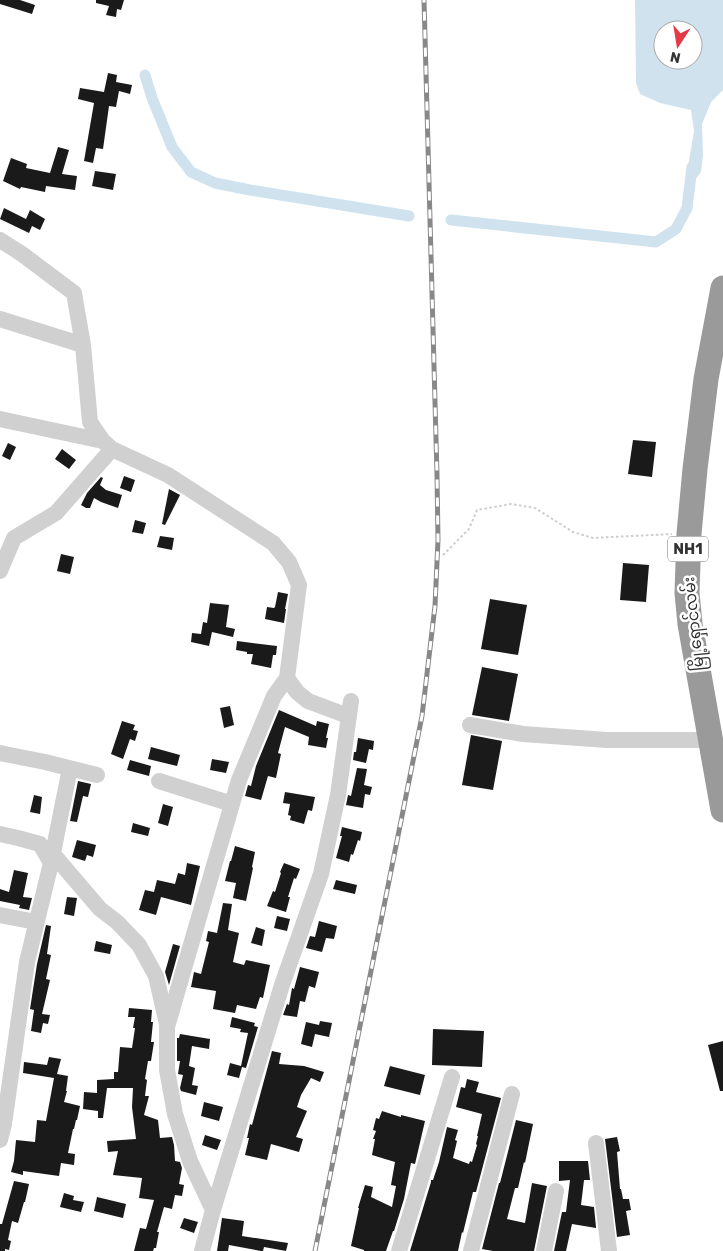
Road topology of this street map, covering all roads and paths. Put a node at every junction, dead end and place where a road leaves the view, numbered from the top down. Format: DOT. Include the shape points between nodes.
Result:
graph roads {
  1 [pos="0,240"];
  2 [pos="723,288"];
  3 [pos="0,320"];
  4 [pos="83,345"];
  5 [pos="0,419"];
  6 [pos="107,445"];
  7 [pos="689,534"];
  8 [pos="5,546"];
  9 [pos="443,555"];
  10 [pos="0,571"];
  11 [pos="287,678"];
  12 [pos="470,725"];
  13 [pos="710,740"];
  14 [pos="0,753"];
  15 [pos="70,768"];
  16 [pos="96,775"];
  17 [pos="159,781"];
  18 [pos="232,804"];
  19 [pos="723,810"];
  20 [pos="0,834"];
  21 [pos="52,858"];
  22 [pos="0,915"];
  23 [pos="36,922"];
  24 [pos="167,1026"];
  25 [pos="452,1077"];
  26 [pos="512,1094"];
  27 [pos="0,1140"];
  28 [pos="596,1143"];
  29 [pos="556,1191"];
  30 [pos="213,1210"];
  31 [pos="202,1251"];
  32 [pos="399,1251"];
  33 [pos="471,1251"];
  34 [pos="544,1251"];
  35 [pos="609,1251"];
  1 -- 4 [label="street" via="74,293"];
  2 -- 7 [label="highway, မြို့ရှောင်လမ်း / NH1" via="706,379"];
  3 -- 4 [label="street"];
  4 -- 6 [label="street" via="90,422"];
  5 -- 6 [label="street"];
  6 -- 8 [label="street" via="56,513"];
  6 -- 11 [label="street" via="176,480 273,543 289,562 299,585"];
  7 -- 9 [label="path" via="593,538 573,532 535,508 511,504 477,510 469,529"];
  7 -- 13 [label="highway, မြို့ရှောင်လမ်း / NH1" via="687,593 690,624"];
  8 -- 10 [label="street"];
  11 -- 18 [label="street" via="274,696"];
  11 -- 30 [label="street" via="308,701 349,708 338,795 321,874 282,985"];
  12 -- 13 [label="street" via="523,734 607,740"];
  13 -- 19 [label="highway, မြို့ရှောင်လမ်း / NH1"];
  14 -- 15 [label="street"];
  15 -- 16 [label="street"];
  15 -- 21 [label="street"];
  17 -- 18 [label="street"];
  18 -- 24 [label="street"];
  20 -- 21 [label="street" via="40,844"];
  21 -- 23 [label="street"];
  21 -- 24 [label="street" via="139,945 156,976"];
  22 -- 23 [label="street"];
  23 -- 27 [label="street"];
  24 -- 30 [label="street" via="166,1070 176,1114 190,1161"];
  25 -- 32 [label="street"];
  26 -- 33 [label="street"];
  28 -- 35 [label="street"];
  29 -- 34 [label="street"];
  30 -- 31 [label="street"];
}
